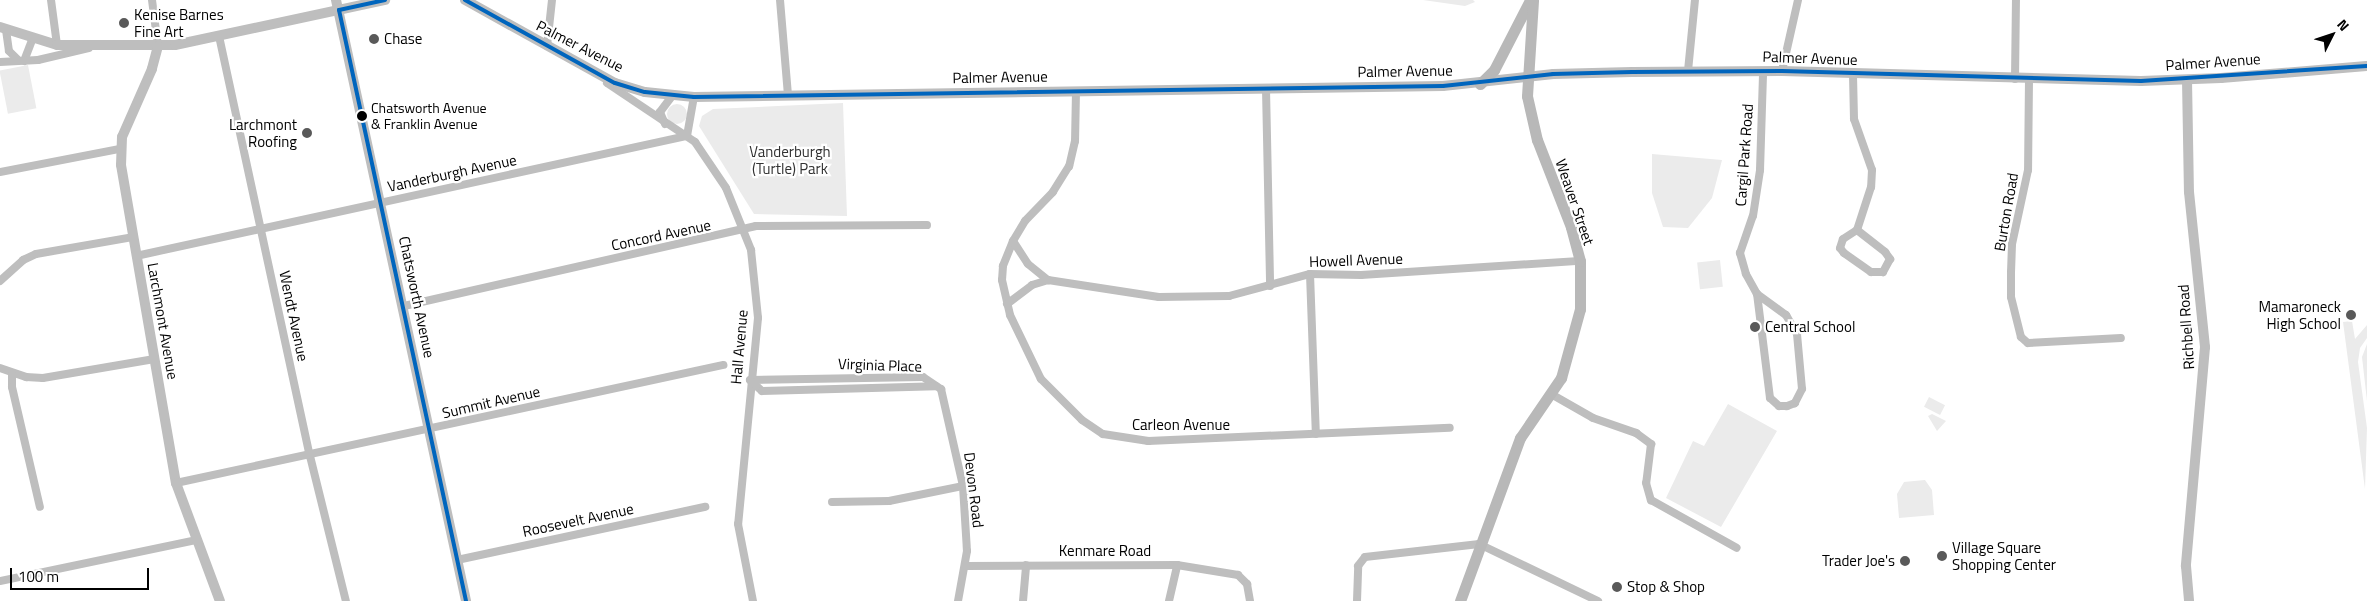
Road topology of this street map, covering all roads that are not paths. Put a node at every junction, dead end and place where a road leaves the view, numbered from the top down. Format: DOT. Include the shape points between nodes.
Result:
graph roads {
  1 [pos="51,0"];
  2 [pos="152,0"];
  3 [pos="385,0"];
  4 [pos="465,0"];
  5 [pos="552,0"];
  6 [pos="780,0"];
  7 [pos="1531,0"];
  8 [pos="1695,0"];
  9 [pos="1798,0"];
  10 [pos="2016,0"];
  11 [pos="338,5"];
  12 [pos="3,29"];
  13 [pos="219,36"];
  14 [pos="32,40"];
  15 [pos="8,45"];
  16 [pos="56,45"];
  17 [pos="93,46"];
  18 [pos="158,46"];
  19 [pos="547,46"];
  20 [pos="0,57"];
  21 [pos="21,60"];
  22 [pos="0,62"];
  23 [pos="2367,66"];
  24 [pos="1688,71"];
  25 [pos="1782,71"];
  26 [pos="1763,72"];
  27 [pos="596,74"];
  28 [pos="1853,75"];
  29 [pos="1528,78"];
  30 [pos="2015,79"];
  31 [pos="2029,79"];
  32 [pos="2187,80"];
  33 [pos="1480,84"];
  34 [pos="1266,89"];
  35 [pos="1076,91"];
  36 [pos="788,95"];
  37 [pos="672,96"];
  38 [pos="694,97"];
  39 [pos="666,125"];
  40 [pos="687,136"];
  41 [pos="120,149"];
  42 [pos="0,172"];
  43 [pos="381,203"];
  44 [pos="927,225"];
  45 [pos="262,229"];
  46 [pos="745,230"];
  47 [pos="1858,230"];
  48 [pos="133,237"];
  49 [pos="1013,241"];
  50 [pos="136,256"];
  51 [pos="1580,261"];
  52 [pos="1310,274"];
  53 [pos="1048,280"];
  54 [pos="0,281"];
  55 [pos="1270,286"];
  56 [pos="1757,294"];
  57 [pos="1007,304"];
  58 [pos="404,306"];
  59 [pos="2121,338"];
  60 [pos="154,359"];
  61 [pos="723,365"];
  62 [pos="0,368"];
  63 [pos="12,373"];
  64 [pos="750,380"];
  65 [pos="936,386"];
  66 [pos="1551,394"];
  67 [pos="1450,428"];
  68 [pos="430,430"];
  69 [pos="1316,434"];
  70 [pos="310,456"];
  71 [pos="176,483"];
  72 [pos="963,486"];
  73 [pos="832,502"];
  74 [pos="40,507"];
  75 [pos="704,507"];
  76 [pos="196,540"];
  77 [pos="1479,544"];
  78 [pos="1738,548"];
  79 [pos="457,560"];
  80 [pos="1026,565"];
  81 [pos="1178,565"];
  82 [pos="966,566"];
  83 [pos="0,581"];
  84 [pos="220,601"];
  85 [pos="346,601"];
  86 [pos="466,601"];
  87 [pos="753,601"];
  88 [pos="958,601"];
  89 [pos="1023,601"];
  90 [pos="1169,601"];
  91 [pos="1250,601"];
  92 [pos="1357,601"];
  93 [pos="1460,601"];
  94 [pos="1598,601"];
  95 [pos="2189,601"];
  1 -- 16 [label="street"];
  2 -- 18 [label="street"];
  3 -- 11 [label="street"];
  4 -- 19 [label="street, Palmer Avenue"];
  5 -- 19 [label="street"];
  6 -- 36 [label="street"];
  7 -- 29 [label="main road, Weaver Street"];
  7 -- 33 [label="main road" via="1494,70"];
  8 -- 24 [label="street"];
  9 -- 25 [label="street"];
  10 -- 30 [label="street"];
  11 -- 13 [label="street"];
  11 -- 43 [label="street, Chatsworth Avenue"];
  12 -- 14 [label="street"];
  12 -- 15 [label="street"];
  13 -- 18 [label="street"];
  13 -- 45 [label="street, Wendt Avenue"];
  14 -- 16 [label="street"];
  14 -- 21 [label="street"];
  15 -- 20 [label="street"];
  15 -- 21 [label="street"];
  16 -- 17 [label="street"];
  17 -- 18 [label="street"];
  17 -- 21 [label="street" via="49,58"];
  18 -- 41 [label="street, Larchmont Avenue"];
  19 -- 27 [label="street, Palmer Avenue"];
  21 -- 22 [label="street"];
  23 -- 32 [label="street, Palmer Avenue"];
  24 -- 26 [label="street, Palmer Avenue"];
  24 -- 29 [label="street, Palmer Avenue" via="1553,74"];
  25 -- 26 [label="street, Palmer Avenue"];
  25 -- 28 [label="street, Palmer Avenue"];
  26 -- 56 [label="street, Cargil Park Road" via="1760,170 1753,216 1740,252 1746,274"];
  27 -- 37 [label="street, Palmer Avenue" via="646,92"];
  27 -- 39 [label="street, Hall Avenue"];
  28 -- 30 [label="street, Palmer Avenue"];
  28 -- 47 [label="street" via="1854,119 1872,170 1871,187"];
  29 -- 33 [label="street, Palmer Avenue"];
  29 -- 51 [label="main road, Weaver Street" via="1527,96 1536,140 1563,203"];
  30 -- 31 [label="street, Palmer Avenue"];
  31 -- 32 [label="street, Palmer Avenue"];
  31 -- 59 [label="street, Burton Road" via="2028,170 2012,244 2011,272 2011,297 2021,337 2028,343"];
  32 -- 95 [label="street, Richbell Road" via="2189,192 2205,346 2186,566"];
  33 -- 34 [label="street, Palmer Avenue"];
  34 -- 35 [label="street, Palmer Avenue"];
  34 -- 55 [label="street"];
  35 -- 36 [label="street, Palmer Avenue"];
  35 -- 49 [label="street, Carleon Avenue" via="1075,141 1069,166 1054,192 1025,221"];
  36 -- 38 [label="street, Palmer Avenue"];
  37 -- 38 [label="street, Palmer Avenue"];
  37 -- 39 [label="street" via="660,112"];
  38 -- 40 [label="street"];
  39 -- 40 [label="street, Hall Avenue"];
  40 -- 43 [label="street, Vanderburgh Avenue"];
  40 -- 46 [label="street, Hall Avenue" via="716,170"];
  41 -- 42 [label="street"];
  41 -- 48 [label="street, Larchmont Avenue"];
  43 -- 45 [label="street, Vanderburgh Avenue"];
  43 -- 58 [label="street, Chatsworth Avenue"];
  44 -- 46 [label="street, Concord Avenue" via="756,226"];
  45 -- 50 [label="street, Vanderburgh Avenue"];
  45 -- 70 [label="street, Wendt Avenue"];
  46 -- 58 [label="street, Concord Avenue"];
  46 -- 64 [label="street, Hall Avenue" via="752,257 758,318"];
  47 -- 47 [label="street" via="1843,239 1840,248 1871,272 1883,272 1890,259"];
  48 -- 50 [label="street, Larchmont Avenue"];
  48 -- 54 [label="street" via="36,254 23,260"];
  49 -- 53 [label="street, Howell Avenue" via="1028,264"];
  49 -- 57 [label="street, Carleon Avenue" via="1002,266"];
  50 -- 60 [label="street, Larchmont Avenue"];
  51 -- 52 [label="street, Howell Avenue" via="1361,275"];
  51 -- 66 [label="main road, Weaver Street" via="1580,309 1576,331 1561,378"];
  52 -- 55 [label="street, Howell Avenue"];
  52 -- 69 [label="street"];
  53 -- 55 [label="street, Howell Avenue" via="1167,297 1229,296"];
  53 -- 57 [label="street" via="1032,285"];
  56 -- 56 [label="street, Cargil Park Road" via="1770,398 1779,406 1787,406 1795,403 1802,389 1797,334 1786,315"];
  57 -- 69 [label="street, Carleon Avenue" via="1041,379 1082,420 1103,434 1148,441"];
  58 -- 68 [label="street, Chatsworth Avenue"];
  60 -- 63 [label="street" via="43,378"];
  60 -- 71 [label="street, Larchmont Avenue"];
  61 -- 68 [label="street, Summit Avenue"];
  62 -- 63 [label="street"];
  63 -- 74 [label="street" via="12,387"];
  64 -- 65 [label="street, Virginia Place" via="923,377"];
  64 -- 65 [label="street, Virginia Place" via="762,391"];
  64 -- 87 [label="street, Hall Avenue" via="738,524"];
  65 -- 72 [label="street, Devon Road" via="944,396"];
  66 -- 77 [label="main road, Weaver Street" via="1520,438"];
  66 -- 78 [label="street" via="1593,418 1636,433 1651,444 1646,483 1651,500"];
  67 -- 69 [label="street, Carleon Avenue"];
  68 -- 70 [label="street, Summit Avenue"];
  68 -- 79 [label="street, Chatsworth Avenue"];
  70 -- 71 [label="street, Summit Avenue"];
  70 -- 85 [label="street, Wendt Avenue"];
  71 -- 76 [label="street, Larchmont Avenue"];
  72 -- 73 [label="street" via="890,501"];
  72 -- 82 [label="street, Devon Road"];
  75 -- 79 [label="street, Roosevelt Avenue"];
  76 -- 83 [label="street"];
  76 -- 84 [label="street, Larchmont Avenue"];
  77 -- 92 [label="street" via="1371,555 1358,566"];
  77 -- 93 [label="main road, Weaver Street"];
  77 -- 94 [label="street"];
  79 -- 86 [label="street, Chatsworth Avenue"];
  80 -- 81 [label="street, Kenmare Road"];
  80 -- 82 [label="street, Kenmare Road"];
  80 -- 89 [label="street"];
  81 -- 90 [label="street"];
  81 -- 91 [label="street, Kenmare Road" via="1230,572 1242,579 1250,591"];
  82 -- 88 [label="street, Devon Road"];
}
